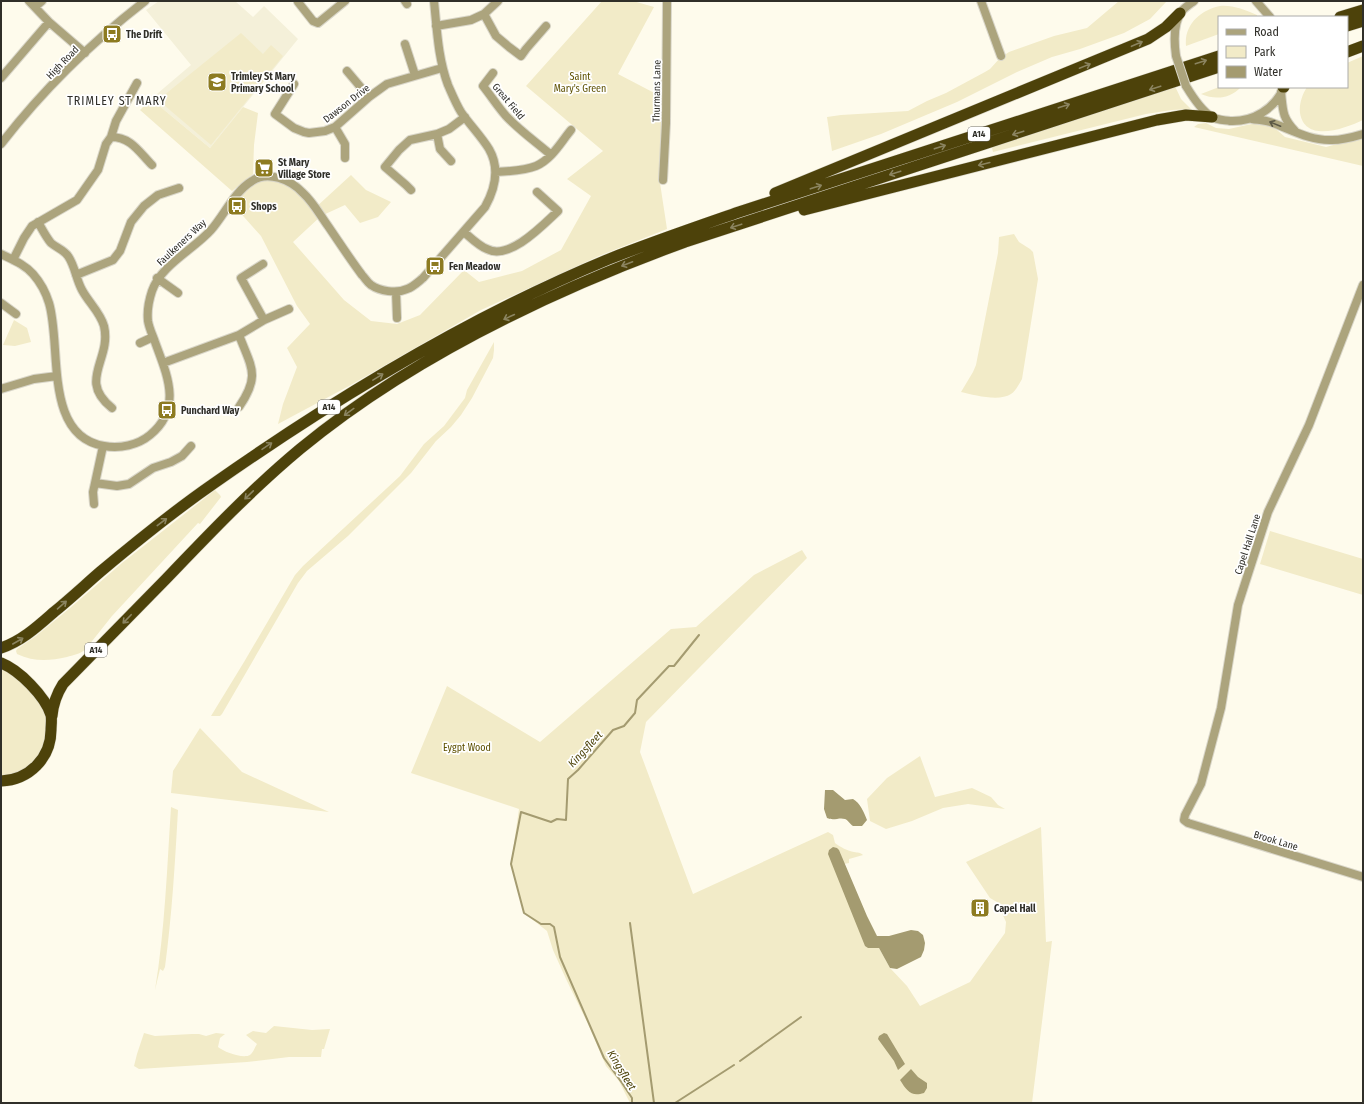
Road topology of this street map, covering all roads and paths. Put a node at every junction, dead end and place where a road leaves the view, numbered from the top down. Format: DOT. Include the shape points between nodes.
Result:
graph roads {
  1 [pos="29,1"];
  2 [pos="42,1"];
  3 [pos="145,1"];
  4 [pos="345,1"];
  5 [pos="434,1"];
  6 [pos="498,1"];
  7 [pos="667,1"];
  8 [pos="981,1"];
  9 [pos="1194,1"];
  10 [pos="1256,1"];
  11 [pos="298,2"];
  12 [pos="1185,7"];
  13 [pos="35,8"];
  14 [pos="1363,10"];
  15 [pos="484,14"];
  16 [pos="1269,16"];
  17 [pos="1343,16"];
  18 [pos="1363,21"];
  19 [pos="50,22"];
  20 [pos="436,26"];
  21 [pos="546,26"];
  22 [pos="1348,26"];
  23 [pos="405,44"];
  24 [pos="1363,46"];
  25 [pos="1348,52"];
  26 [pos="85,53"];
  27 [pos="1001,56"];
  28 [pos="1218,56"];
  29 [pos="1218,67"];
  30 [pos="442,68"];
  31 [pos="347,71"];
  32 [pos="493,73"];
  33 [pos="415,75"];
  34 [pos="1,78"];
  35 [pos="137,84"];
  36 [pos="294,84"];
  37 [pos="1283,88"];
  38 [pos="369,96"];
  39 [pos="465,117"];
  40 [pos="1212,117"];
  41 [pos="1252,119"];
  42 [pos="335,127"];
  43 [pos="571,130"];
  44 [pos="1297,133"];
  45 [pos="437,134"];
  46 [pos="1363,134"];
  47 [pos="111,138"];
  48 [pos="1,144"];
  49 [pos="551,156"];
  50 [pos="345,158"];
  51 [pos="452,161"];
  52 [pos="152,166"];
  53 [pos="496,172"];
  54 [pos="663,180"];
  55 [pos="179,188"];
  56 [pos="411,190"];
  57 [pos="537,192"];
  58 [pos="739,212"];
  59 [pos="773,214"];
  60 [pos="38,222"];
  61 [pos="464,232"];
  62 [pos="684,236"];
  63 [pos="662,245"];
  64 [pos="1,254"];
  65 [pos="13,260"];
  66 [pos="263,264"];
  67 [pos="76,275"];
  68 [pos="157,278"];
  69 [pos="1363,285"];
  70 [pos="396,292"];
  71 [pos="178,293"];
  72 [pos="1,303"];
  73 [pos="289,309"];
  74 [pos="16,314"];
  75 [pos="397,318"];
  76 [pos="264,320"];
  77 [pos="239,335"];
  78 [pos="153,337"];
  79 [pos="140,343"];
  80 [pos="162,363"];
  81 [pos="57,376"];
  82 [pos="1,389"];
  83 [pos="240,407"];
  84 [pos="112,408"];
  85 [pos="103,446"];
  86 [pos="192,446"];
  87 [pos="95,483"];
  88 [pos="94,504"];
  89 [pos="1,648"];
  90 [pos="1,663"];
  91 [pos="52,716"];
  92 [pos="1,781"];
  93 [pos="1184,820"];
  94 [pos="1363,877"];
  1 -- 13 [label="street"];
  2 -- 13 [label="street"];
  3 -- 26 [label="street, High Road"];
  4 -- 11 [label="street" via="318,23 313,21"];
  5 -- 20 [label="street"];
  6 -- 15 [label="street"];
  7 -- 54 [label="street, Thurmans Lane"];
  8 -- 27 [label="street"];
  9 -- 12 [label="street"];
  10 -- 16 [label="street"];
  12 -- 40 [label="street, bridge" via="1176,28 1176,56 1193,99"];
  58 -- 12 [label="highway, A14, one-way" via="759,200 1148,39 1166,27"];
  13 -- 19 [label="street"];
  14 -- 17 [label="highway"];
  15 -- 20 [label="street" via="471,20"];
  15 -- 21 [label="street" via="496,36 521,56"];
  18 -- 22 [label="highway"];
  19 -- 26 [label="street"];
  19 -- 34 [label="street"];
  20 -- 30 [label="street"];
  23 -- 33 [label="street"];
  24 -- 25 [label="highway"];
  26 -- 48 [label="street, High Road"];
  58 -- 28 [label="highway, A14, one-way"];
  29 -- 59 [label="highway, A14, one-way"];
  30 -- 33 [label="street, Dawson Drive"];
  30 -- 39 [label="street" via="453,97"];
  31 -- 38 [label="street"];
  32 -- 49 [label="street, Great Field" via="483,86 506,115"];
  33 -- 38 [label="street, Dawson Drive" via="387,84"];
  35 -- 47 [label="street" via="116,121"];
  36 -- 42 [label="street, Dawson Drive" via="275,114 294,128 309,133"];
  37 -- 41 [label="street" via="1274,103"];
  37 -- 44 [label="street" via="1284,116"];
  38 -- 42 [label="street, Dawson Drive"];
  39 -- 45 [label="street"];
  39 -- 53 [label="street" via="490,150"];
  40 -- 41 [label="street" via="1239,121"];
  40 -- 59 [label="highway, A14, one-way" via="1186,115 1157,120 806,209"];
  44 -- 41 [label="street, one-way" via="1268,121"];
  42 -- 50 [label="street" via="345,144"];
  43 -- 49 [label="street"];
  44 -- 46 [label="street" via="1332,140"];
  45 -- 51 [label="street" via="440,149"];
  45 -- 56 [label="street" via="410,140 385,167"];
  47 -- 52 [label="street" via="120,137 131,143"];
  47 -- 60 [label="street" via="106,144 98,170 77,200"];
  49 -- 53 [label="street" via="536,166"];
  53 -- 61 [label="street" via="491,197"];
  55 -- 67 [label="street" via="158,195 144,206 132,222 120,251 113,260"];
  57 -- 61 [label="street" via="558,211 537,231 513,247 487,250"];
  58 -- 62 [label="highway, A14"];
  59 -- 62 [label="highway, A14, one-way"];
  60 -- 65 [label="street" via="28,231"];
  60 -- 67 [label="street" via="51,242 67,255"];
  61 -- 70 [label="street" via="423,278 407,290"];
  62 -- 63 [label="highway, A14"];
  89 -- 63 [label="highway, A14, one-way" via="33,631 158,524 253,456 389,370 555,283 609,260"];
  63 -- 91 [label="highway, A14, one-way" via="468,339 396,381 331,425 253,490 67,680 56,696"];
  64 -- 65 [label="street, Faulkeners Way"];
  65 -- 81 [label="street, Faulkeners Way" via="34,275 49,303"];
  66 -- 76 [label="street" via="241,278"];
  67 -- 84 [label="street" via="81,289 97,310 104,326 106,342 96,383 100,397"];
  68 -- 70 [label="street, Faulkeners Way" via="211,229 248,184 254,179 266,176 291,183 303,192 370,285"];
  68 -- 71 [label="street"];
  68 -- 78 [label="street, Faulkeners Way" via="149,304 148,321"];
  69 -- 93 [label="street, Capel Hall Lane" via="1309,425 1268,512 1238,605 1221,708 1201,784 1184,815"];
  70 -- 75 [label="street"];
  72 -- 74 [label="street"];
  73 -- 76 [label="street"];
  76 -- 77 [label="street"];
  77 -- 80 [label="street"];
  77 -- 83 [label="street" via="253,371 252,383"];
  78 -- 79 [label="street"];
  78 -- 80 [label="street, Faulkeners Way"];
  80 -- 85 [label="street, Faulkeners Way" via="170,386 170,402 166,417 142,442 123,446"];
  81 -- 82 [label="street" via="34,379"];
  81 -- 85 [label="street, Faulkeners Way" via="68,420 76,433 88,441"];
  85 -- 87 [label="street"];
  86 -- 87 [label="street" via="182,456 153,468 129,484 117,486"];
  87 -- 88 [label="street"];
  90 -- 91 [label="highway" via="34,689"];
  91 -- 92 [label="highway" via="49,746 38,766 19,778"];
  93 -- 94 [label="street, Brook Lane"];
}
